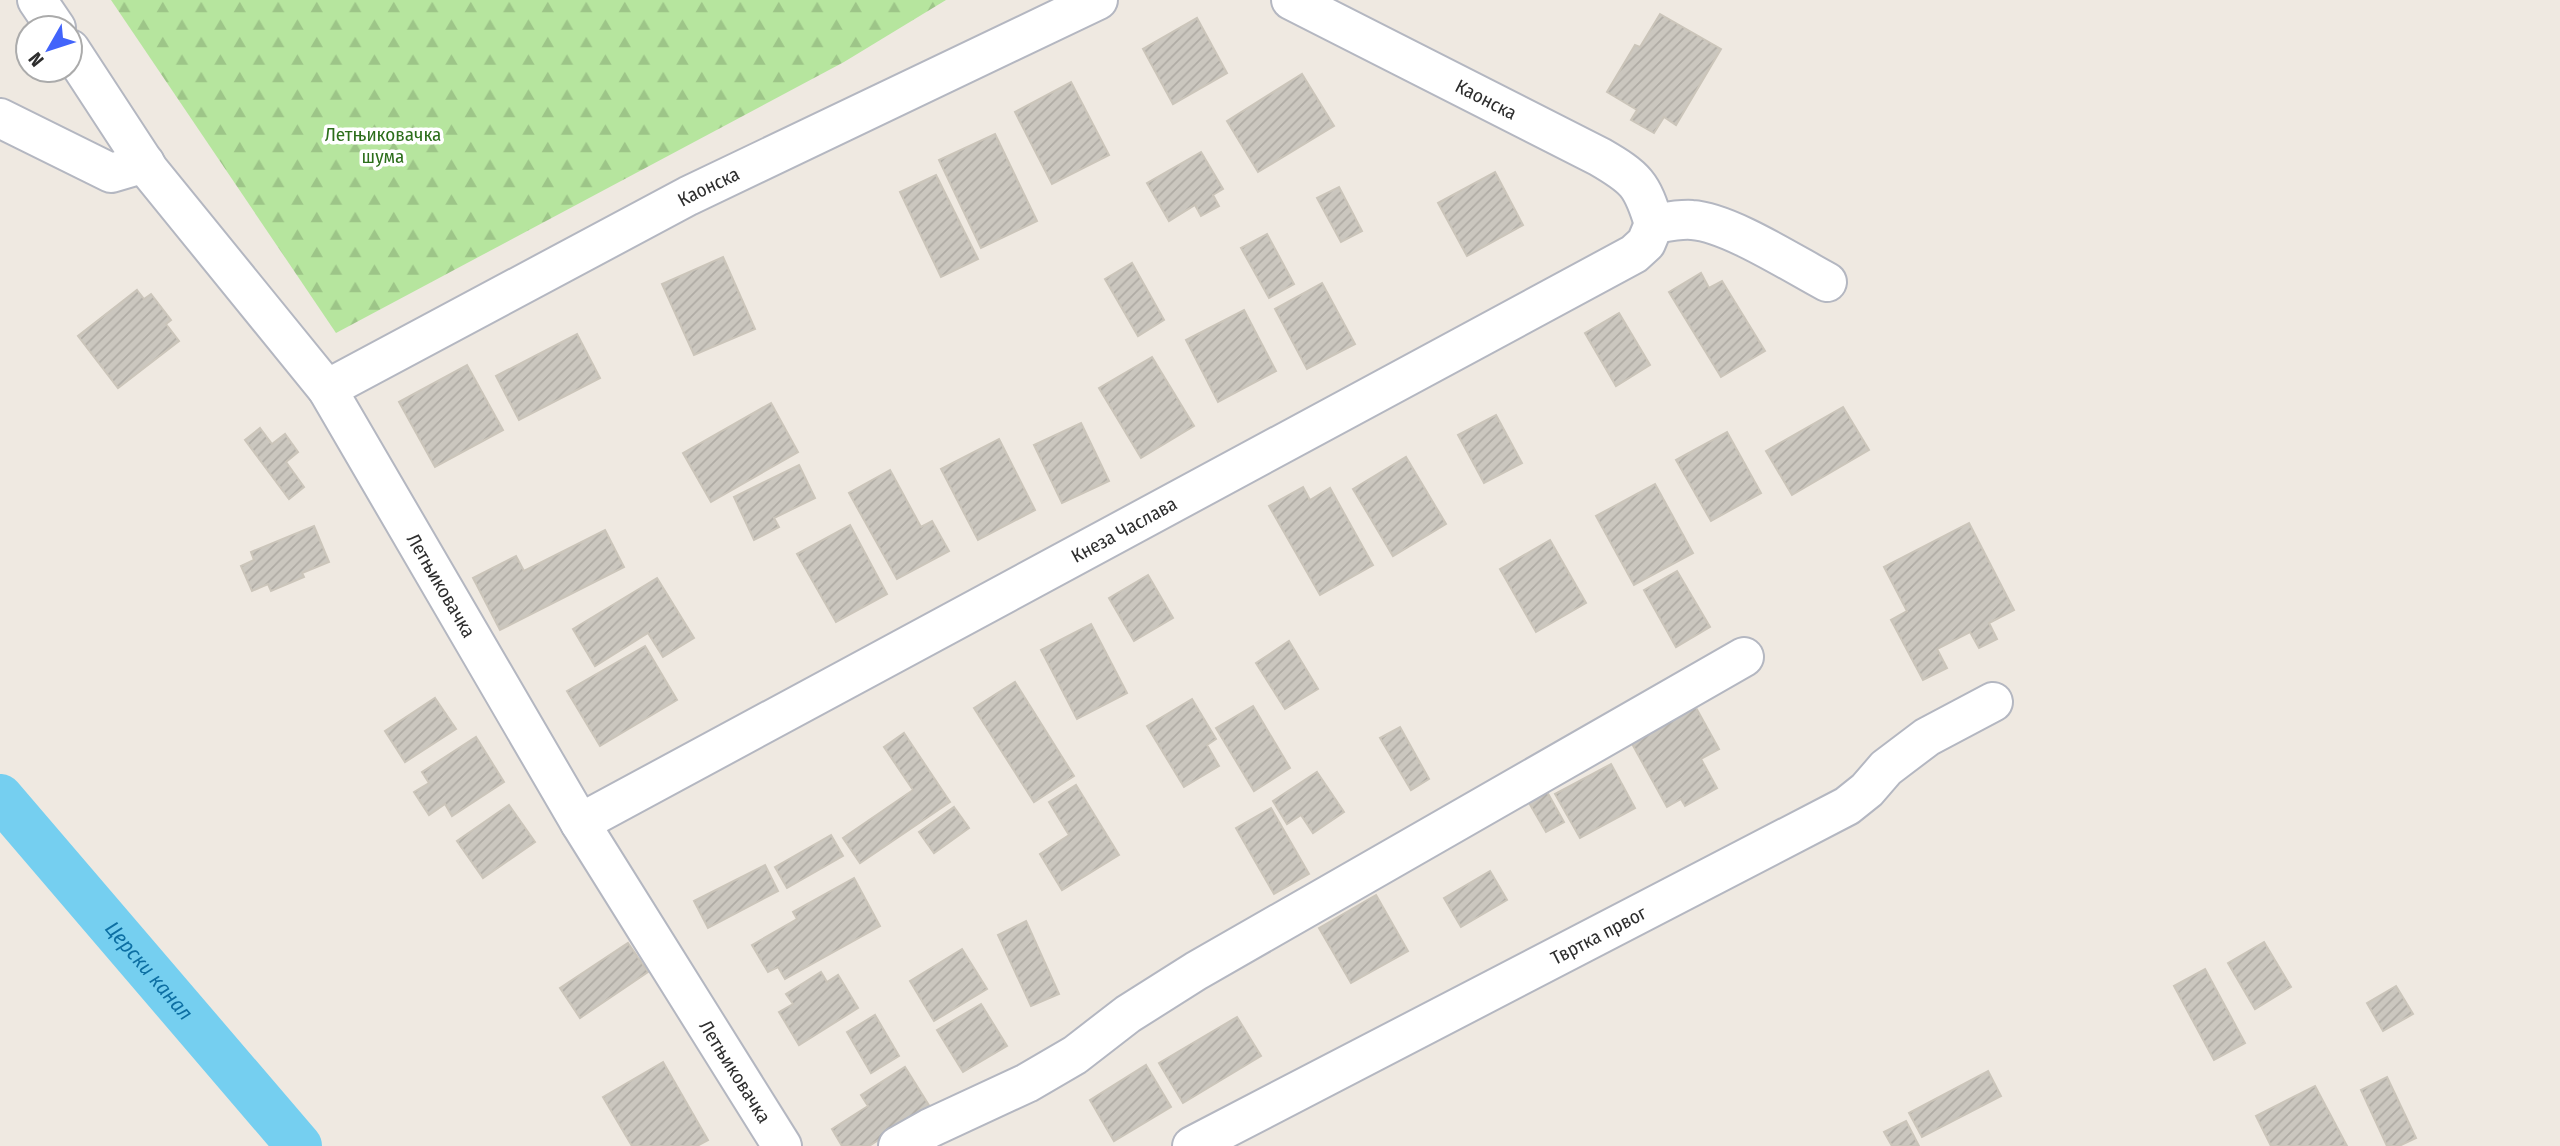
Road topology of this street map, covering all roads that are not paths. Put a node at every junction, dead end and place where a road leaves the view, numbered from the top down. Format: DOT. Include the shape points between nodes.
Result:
graph roads {
  1 [pos="1098,0"];
  2 [pos="1291,0"];
  3 [pos="84,70"];
  4 [pos="0,118"];
  5 [pos="145,163"];
  6 [pos="1654,224"];
  7 [pos="1827,282"];
  8 [pos="327,389"];
  9 [pos="1744,657"];
  10 [pos="1993,702"];
  11 [pos="580,823"];
  12 [pos="782,1146"];
  13 [pos="898,1146"];
  14 [pos="1192,1146"];
  1 -- 8 [label="street, Каонска" via="688,196"];
  2 -- 6 [label="street, Каонска" via="1601,157 1625,172 1645,193"];
  3 -- 5 [label="street, Летњиковачка"];
  4 -- 5 [label="street" via="111,173"];
  5 -- 8 [label="street, Летњиковачка"];
  6 -- 7 [label="street" via="1690,219 1706,222"];
  6 -- 11 [label="street, Кнеза Часлава" via="1646,243 1634,254"];
  8 -- 11 [label="street, Летњиковачка"];
  9 -- 13 [label="street" via="1196,971 1027,1083"];
  10 -- 14 [label="street, Твртка првог" via="1927,737 1847,806"];
  11 -- 12 [label="street, Летњиковачка"];
}
